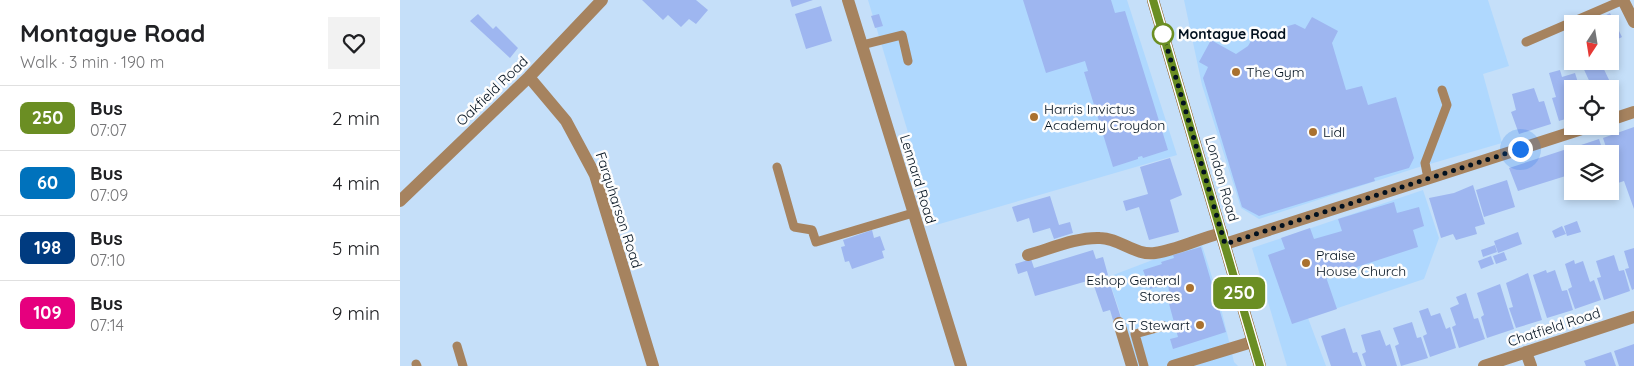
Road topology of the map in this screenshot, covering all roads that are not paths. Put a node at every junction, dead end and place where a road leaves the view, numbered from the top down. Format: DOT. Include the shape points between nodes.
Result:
graph roads {
  1 [pos="602,0"];
  2 [pos="848,0"];
  3 [pos="1153,0"];
  4 [pos="1623,0"];
  5 [pos="1634,22"];
  6 [pos="1526,42"];
  7 [pos="862,45"];
  8 [pos="908,60"];
  9 [pos="529,78"];
  10 [pos="1442,90"];
  11 [pos="1634,112"];
  12 [pos="1619,117"];
  13 [pos="1564,135"];
  14 [pos="777,167"];
  15 [pos="1428,178"];
  16 [pos="400,201"];
  17 [pos="914,213"];
  18 [pos="1224,238"];
  19 [pos="1028,255"];
  20 [pos="1634,316"];
  21 [pos="1119,323"];
  22 [pos="1164,326"];
  23 [pos="1252,342"];
  24 [pos="457,346"];
  25 [pos="1526,352"];
  26 [pos="463,366"];
  27 [pos="653,366"];
  28 [pos="961,366"];
  29 [pos="1132,366"];
  30 [pos="1144,366"];
  31 [pos="1174,366"];
  32 [pos="1260,366"];
  33 [pos="1484,366"];
  34 [pos="1531,366"];
  1 -- 9 [label="street, Oakfield Road"];
  2 -- 7 [label="street, Lennard Road"];
  3 -- 18 [label="street, London Road"];
  4 -- 5 [label="street"];
  4 -- 6 [label="lane"];
  7 -- 8 [label="lane" via="902,35"];
  7 -- 17 [label="street, Lennard Road"];
  9 -- 16 [label="street, Oakfield Road"];
  9 -- 27 [label="street, Farquharson Road" via="566,121 595,175"];
  10 -- 15 [label="lane" via="1447,105 1425,163"];
  11 -- 12 [label="street"];
  13 -- 15 [label="street"];
  14 -- 17 [label="lane" via="794,227 812,230 816,242"];
  15 -- 18 [label="street"];
  17 -- 28 [label="street, Lennard Road"];
  18 -- 19 [label="street" via="1154,254 1100,238 1084,239"];
  18 -- 23 [label="street, London Road"];
  20 -- 25 [label="street, Chatfield Road"];
  21 -- 29 [label="street"];
  22 -- 30 [label="lane" via="1135,334"];
  23 -- 31 [label="street"];
  23 -- 32 [label="street, London Road"];
  24 -- 26 [label="lane"];
  25 -- 33 [label="street, Chatfield Road"];
  25 -- 34 [label="street"];
}
